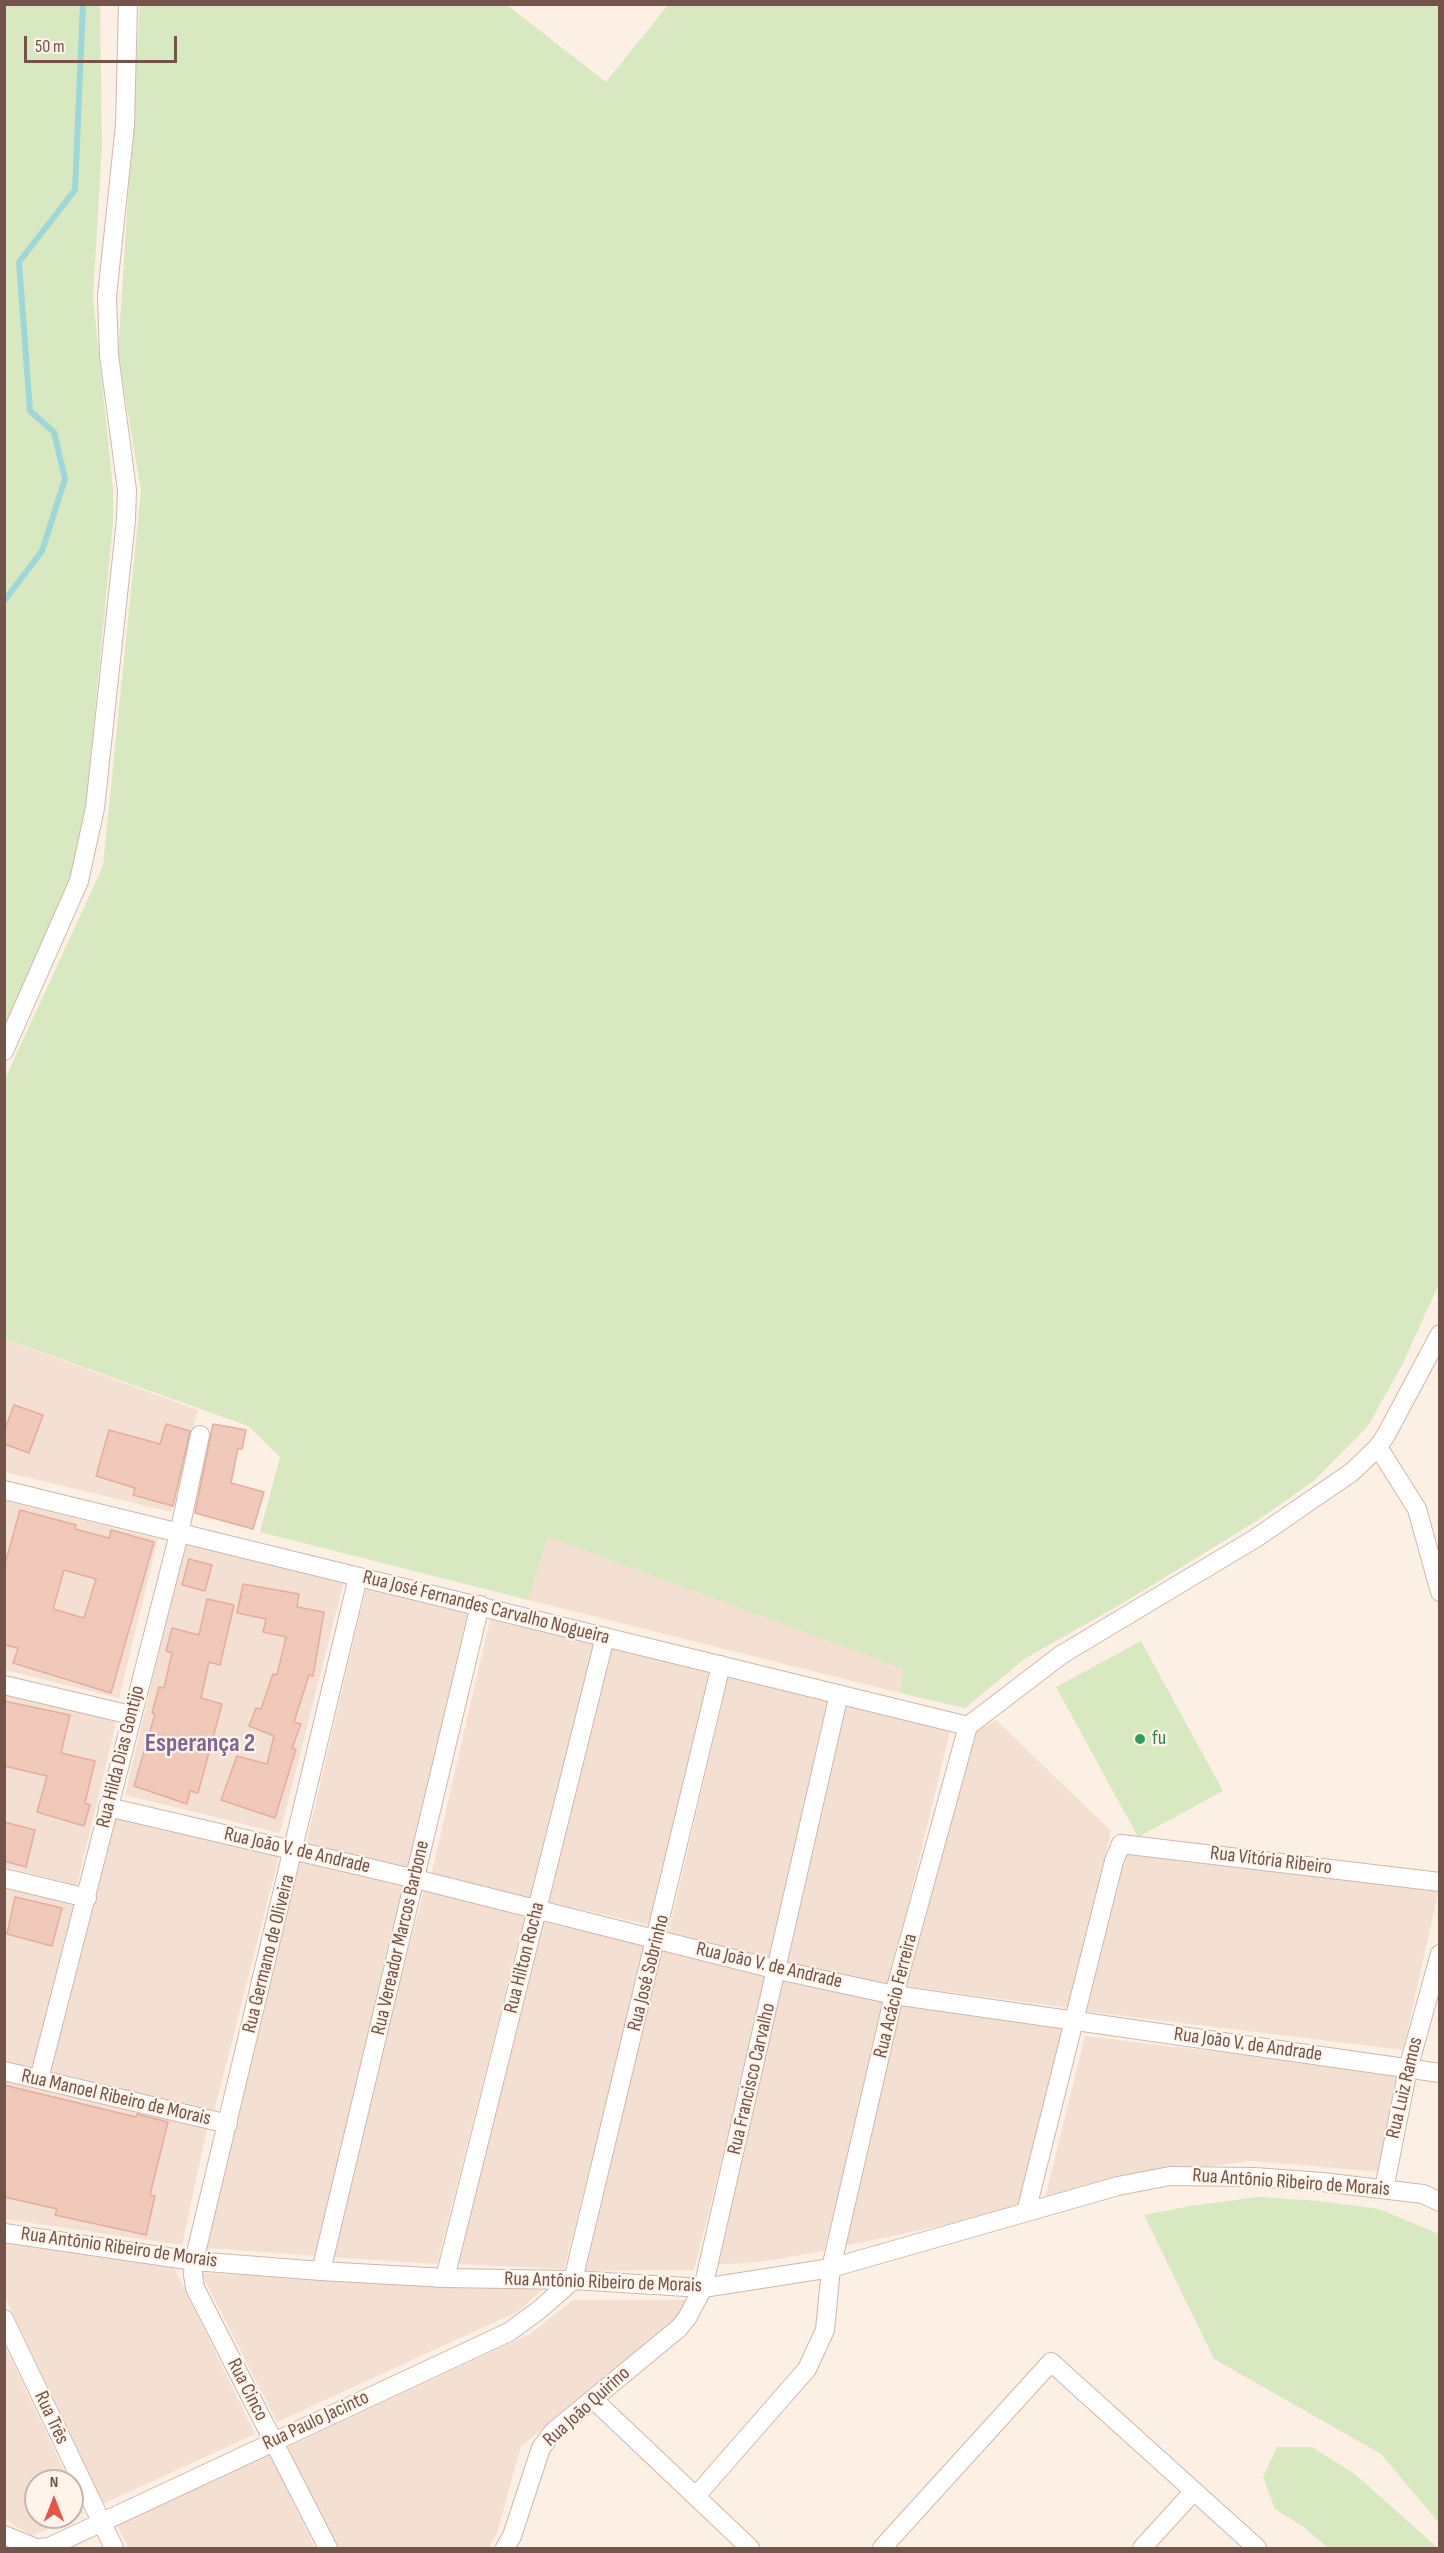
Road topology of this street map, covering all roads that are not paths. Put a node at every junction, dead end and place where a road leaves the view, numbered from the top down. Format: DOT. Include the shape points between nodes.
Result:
graph roads {
  1 [pos="128,4"];
  2 [pos="4,1051"];
  3 [pos="1440,1334"];
  4 [pos="200,1435"];
  5 [pos="1377,1447"];
  6 [pos="4,1490"];
  7 [pos="178,1534"];
  8 [pos="358,1577"];
  9 [pos="1440,1592"];
  10 [pos="480,1605"];
  11 [pos="605,1637"];
  12 [pos="721,1665"];
  13 [pos="4,1685"];
  14 [pos="839,1694"];
  15 [pos="131,1715"];
  16 [pos="968,1726"];
  17 [pos="108,1807"];
  18 [pos="294,1850"];
  19 [pos="4,1878"];
  20 [pos="416,1880"];
  21 [pos="1440,1882"];
  22 [pos="87,1898"];
  23 [pos="537,1910"];
  24 [pos="657,1940"];
  25 [pos="1440,1954"];
  26 [pos="778,1970"];
  27 [pos="894,1995"];
  28 [pos="1075,2020"];
  29 [pos="1408,2069"];
  30 [pos="4,2071"];
  31 [pos="1440,2073"];
  32 [pos="39,2079"];
  33 [pos="228,2124"];
  34 [pos="1384,2189"];
  35 [pos="1440,2202"];
  36 [pos="1026,2212"];
  37 [pos="4,2233"];
  38 [pos="194,2260"];
  39 [pos="831,2268"];
  40 [pos="321,2271"];
  41 [pos="445,2278"];
  42 [pos="573,2280"];
  43 [pos="702,2288"];
  44 [pos="4,2319"];
  45 [pos="593,2398"];
  46 [pos="273,2441"];
  47 [pos="1194,2491"];
  48 [pos="696,2496"];
  49 [pos="101,2522"];
  50 [pos="4,2535"];
  51 [pos="41,2548"];
  52 [pos="114,2548"];
  53 [pos="328,2548"];
  54 [pos="505,2548"];
  55 [pos="750,2548"];
  56 [pos="882,2548"];
  57 [pos="1143,2548"];
  58 [pos="1257,2548"];
  1 -- 2 [label="street" via="125,125 107,296 109,355 127,490 126,520 95,808 79,881"];
  3 -- 5 [label="street"];
  4 -- 7 [label="street, Rua Hilda Dias Gontijo"];
  5 -- 9 [label="street" via="1417,1509"];
  5 -- 16 [label="street" via="1352,1472 1256,1538 1061,1655"];
  6 -- 7 [label="street, Rua José Fernandes Carvalho Nogueira"];
  7 -- 8 [label="street, Rua José Fernandes Carvalho Nogueira"];
  7 -- 15 [label="street, Rua Hilda Dias Gontijo"];
  8 -- 10 [label="street, Rua José Fernandes Carvalho Nogueira"];
  8 -- 18 [label="street, Rua Germano de Oliveira"];
  10 -- 11 [label="street, Rua José Fernandes Carvalho Nogueira"];
  10 -- 20 [label="street, Rua Vereador Marcos Barbone"];
  11 -- 12 [label="street, Rua José Fernandes Carvalho Nogueira"];
  11 -- 23 [label="street, Rua Hilton Rocha"];
  12 -- 14 [label="street, Rua José Fernandes Carvalho Nogueira"];
  12 -- 24 [label="street, Rua José Sobrinho"];
  13 -- 15 [label="street"];
  14 -- 16 [label="street, Rua José Fernandes Carvalho Nogueira"];
  14 -- 26 [label="street, Rua Francisco Carvalho"];
  15 -- 17 [label="street, Rua Hilda Dias Gontijo"];
  16 -- 27 [label="street, Rua Acácio Ferreira"];
  17 -- 18 [label="street, Rua João V. de Andrade"];
  17 -- 22 [label="street, Rua Hilda Dias Gontijo"];
  18 -- 20 [label="street, Rua João V. de Andrade"];
  18 -- 33 [label="street, Rua Germano de Oliveira"];
  19 -- 22 [label="street"];
  20 -- 23 [label="street, Rua João V. de Andrade"];
  20 -- 40 [label="street, Rua Vereador Marcos Barbone"];
  21 -- 28 [label="street, Rua Vitória Ribeiro" via="1121,1844"];
  22 -- 32 [label="street, Rua Hilda Dias Gontijo"];
  23 -- 24 [label="street, Rua João V. de Andrade"];
  23 -- 41 [label="street, Rua Hilton Rocha"];
  24 -- 26 [label="street, Rua João V. de Andrade"];
  24 -- 42 [label="street, Rua José Sobrinho"];
  25 -- 29 [label="street, Rua Luiz Ramos"];
  26 -- 27 [label="street, Rua João V. de Andrade"];
  26 -- 43 [label="street, Rua Francisco Carvalho"];
  27 -- 28 [label="street, Rua João V. de Andrade"];
  27 -- 39 [label="street, Rua Acácio Ferreira"];
  28 -- 29 [label="street, Rua João V. de Andrade"];
  28 -- 36 [label="street"];
  29 -- 31 [label="street, Rua João V. de Andrade"];
  29 -- 34 [label="street, Rua Luiz Ramos"];
  30 -- 32 [label="street, Rua Manoel Ribeiro de Morais"];
  32 -- 33 [label="street, Rua Manoel Ribeiro de Morais"];
  33 -- 38 [label="street, Rua Germano de Oliveira"];
  34 -- 35 [label="street, Rua Antônio Ribeiro de Morais" via="1423,2194"];
  34 -- 36 [label="street, Rua Antônio Ribeiro de Morais" via="1254,2177 1170,2176"];
  36 -- 39 [label="street, Rua Antônio Ribeiro de Morais"];
  37 -- 38 [label="street, Rua Antônio Ribeiro de Morais"];
  38 -- 40 [label="street, Rua Antônio Ribeiro de Morais"];
  38 -- 46 [label="street, Rua Cinco" via="195,2288"];
  39 -- 43 [label="street, Rua Antônio Ribeiro de Morais"];
  39 -- 48 [label="street, Rua Acácio Ferreira" via="825,2330 807,2369"];
  40 -- 41 [label="street, Rua Antônio Ribeiro de Morais"];
  41 -- 42 [label="street, Rua Antônio Ribeiro de Morais"];
  42 -- 43 [label="street, Rua Antônio Ribeiro de Morais"];
  42 -- 46 [label="street, Rua Paulo Jacinto" via="509,2332"];
  43 -- 45 [label="street, Rua João Quirino" via="687,2319"];
  44 -- 49 [label="street, Rua Três"];
  45 -- 48 [label="street"];
  45 -- 54 [label="street, Rua João Quirino" via="541,2448"];
  46 -- 49 [label="street, Rua Paulo Jacinto"];
  46 -- 53 [label="street, Rua Cinco"];
  47 -- 56 [label="street" via="1051,2362"];
  47 -- 57 [label="street"];
  47 -- 58 [label="street"];
  48 -- 55 [label="street"];
  49 -- 51 [label="street, Rua Paulo Jacinto"];
  49 -- 52 [label="street, Rua Três"];
  50 -- 51 [label="street"];
}
